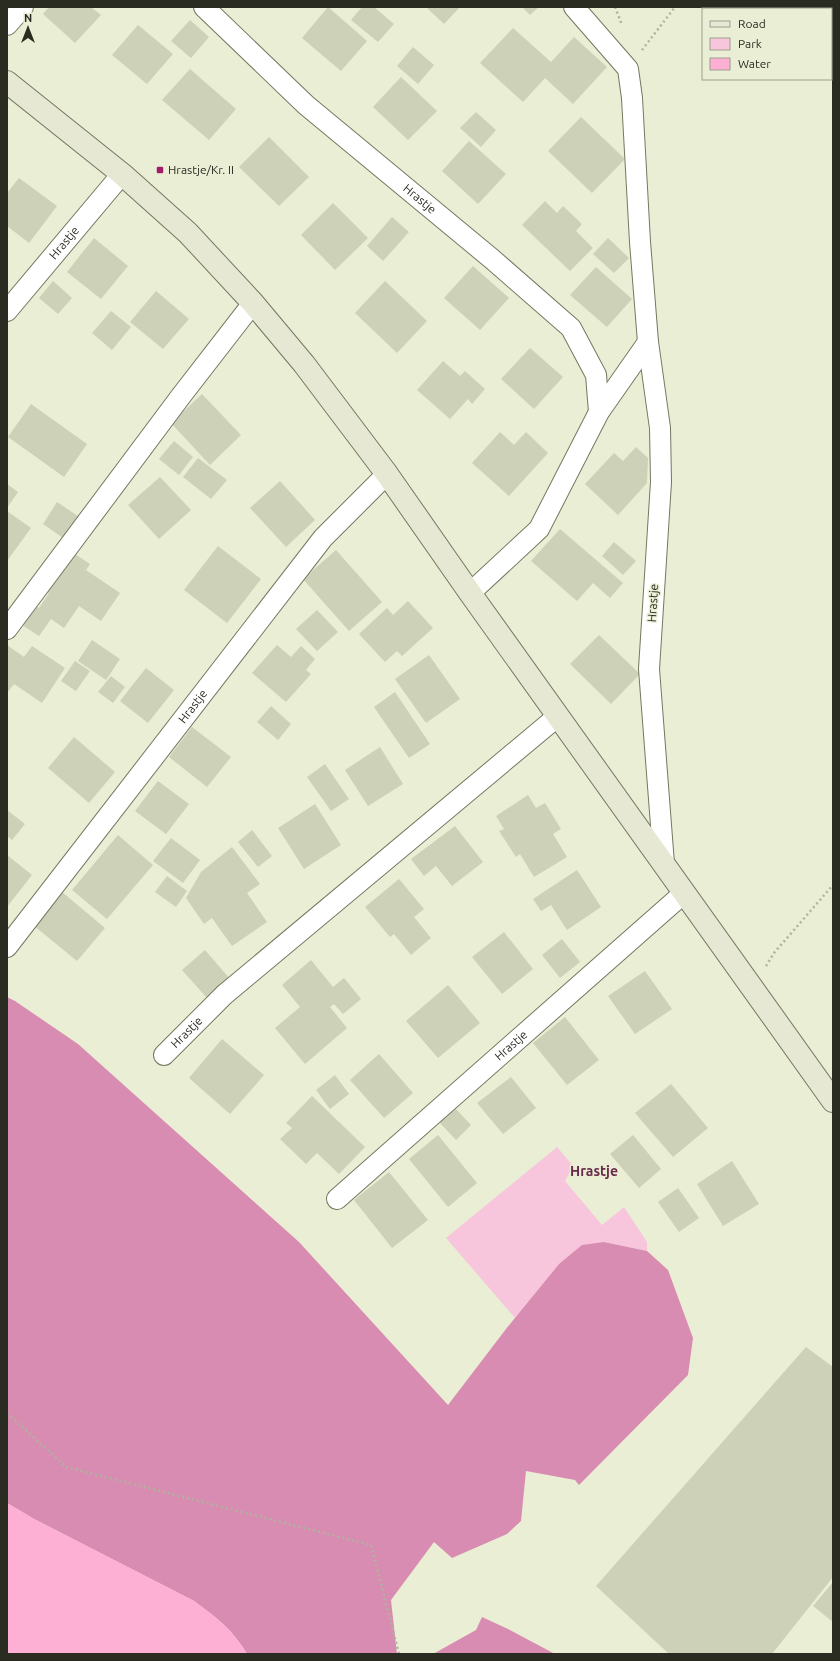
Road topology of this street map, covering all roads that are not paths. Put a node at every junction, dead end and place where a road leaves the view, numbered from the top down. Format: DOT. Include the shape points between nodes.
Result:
graph roads {
  1 [pos="23,7"];
  2 [pos="204,7"];
  3 [pos="574,7"];
  4 [pos="7,25"];
  5 [pos="7,82"];
  6 [pos="122,174"];
  7 [pos="253,303"];
  8 [pos="7,311"];
  9 [pos="648,342"];
  10 [pos="599,412"];
  11 [pos="387,474"];
  12 [pos="470,593"];
  13 [pos="7,629"];
  14 [pos="558,716"];
  15 [pos="664,864"];
  16 [pos="684,893"];
  17 [pos="7,947"];
  18 [pos="164,1055"];
  19 [pos="833,1101"];
  20 [pos="337,1199"];
  1 -- 4 [label="street"];
  2 -- 10 [label="street, Hrastje" via="306,105 571,328 596,375"];
  3 -- 9 [label="street, Hrastje" via="628,69"];
  5 -- 6 [label="street"];
  6 -- 7 [label="street" via="188,233"];
  6 -- 8 [label="street, Hrastje"];
  7 -- 11 [label="street" via="304,364"];
  7 -- 13 [label="street"];
  9 -- 10 [label="street"];
  9 -- 15 [label="street, Hrastje" via="660,428 661,482 649,669"];
  10 -- 12 [label="street" via="539,529"];
  11 -- 12 [label="street"];
  11 -- 17 [label="street, Hrastje" via="323,538"];
  12 -- 14 [label="street"];
  14 -- 15 [label="street"];
  14 -- 18 [label="street, Hrastje" via="224,995"];
  15 -- 16 [label="street"];
  16 -- 19 [label="street"];
  16 -- 20 [label="street, Hrastje"];
}
